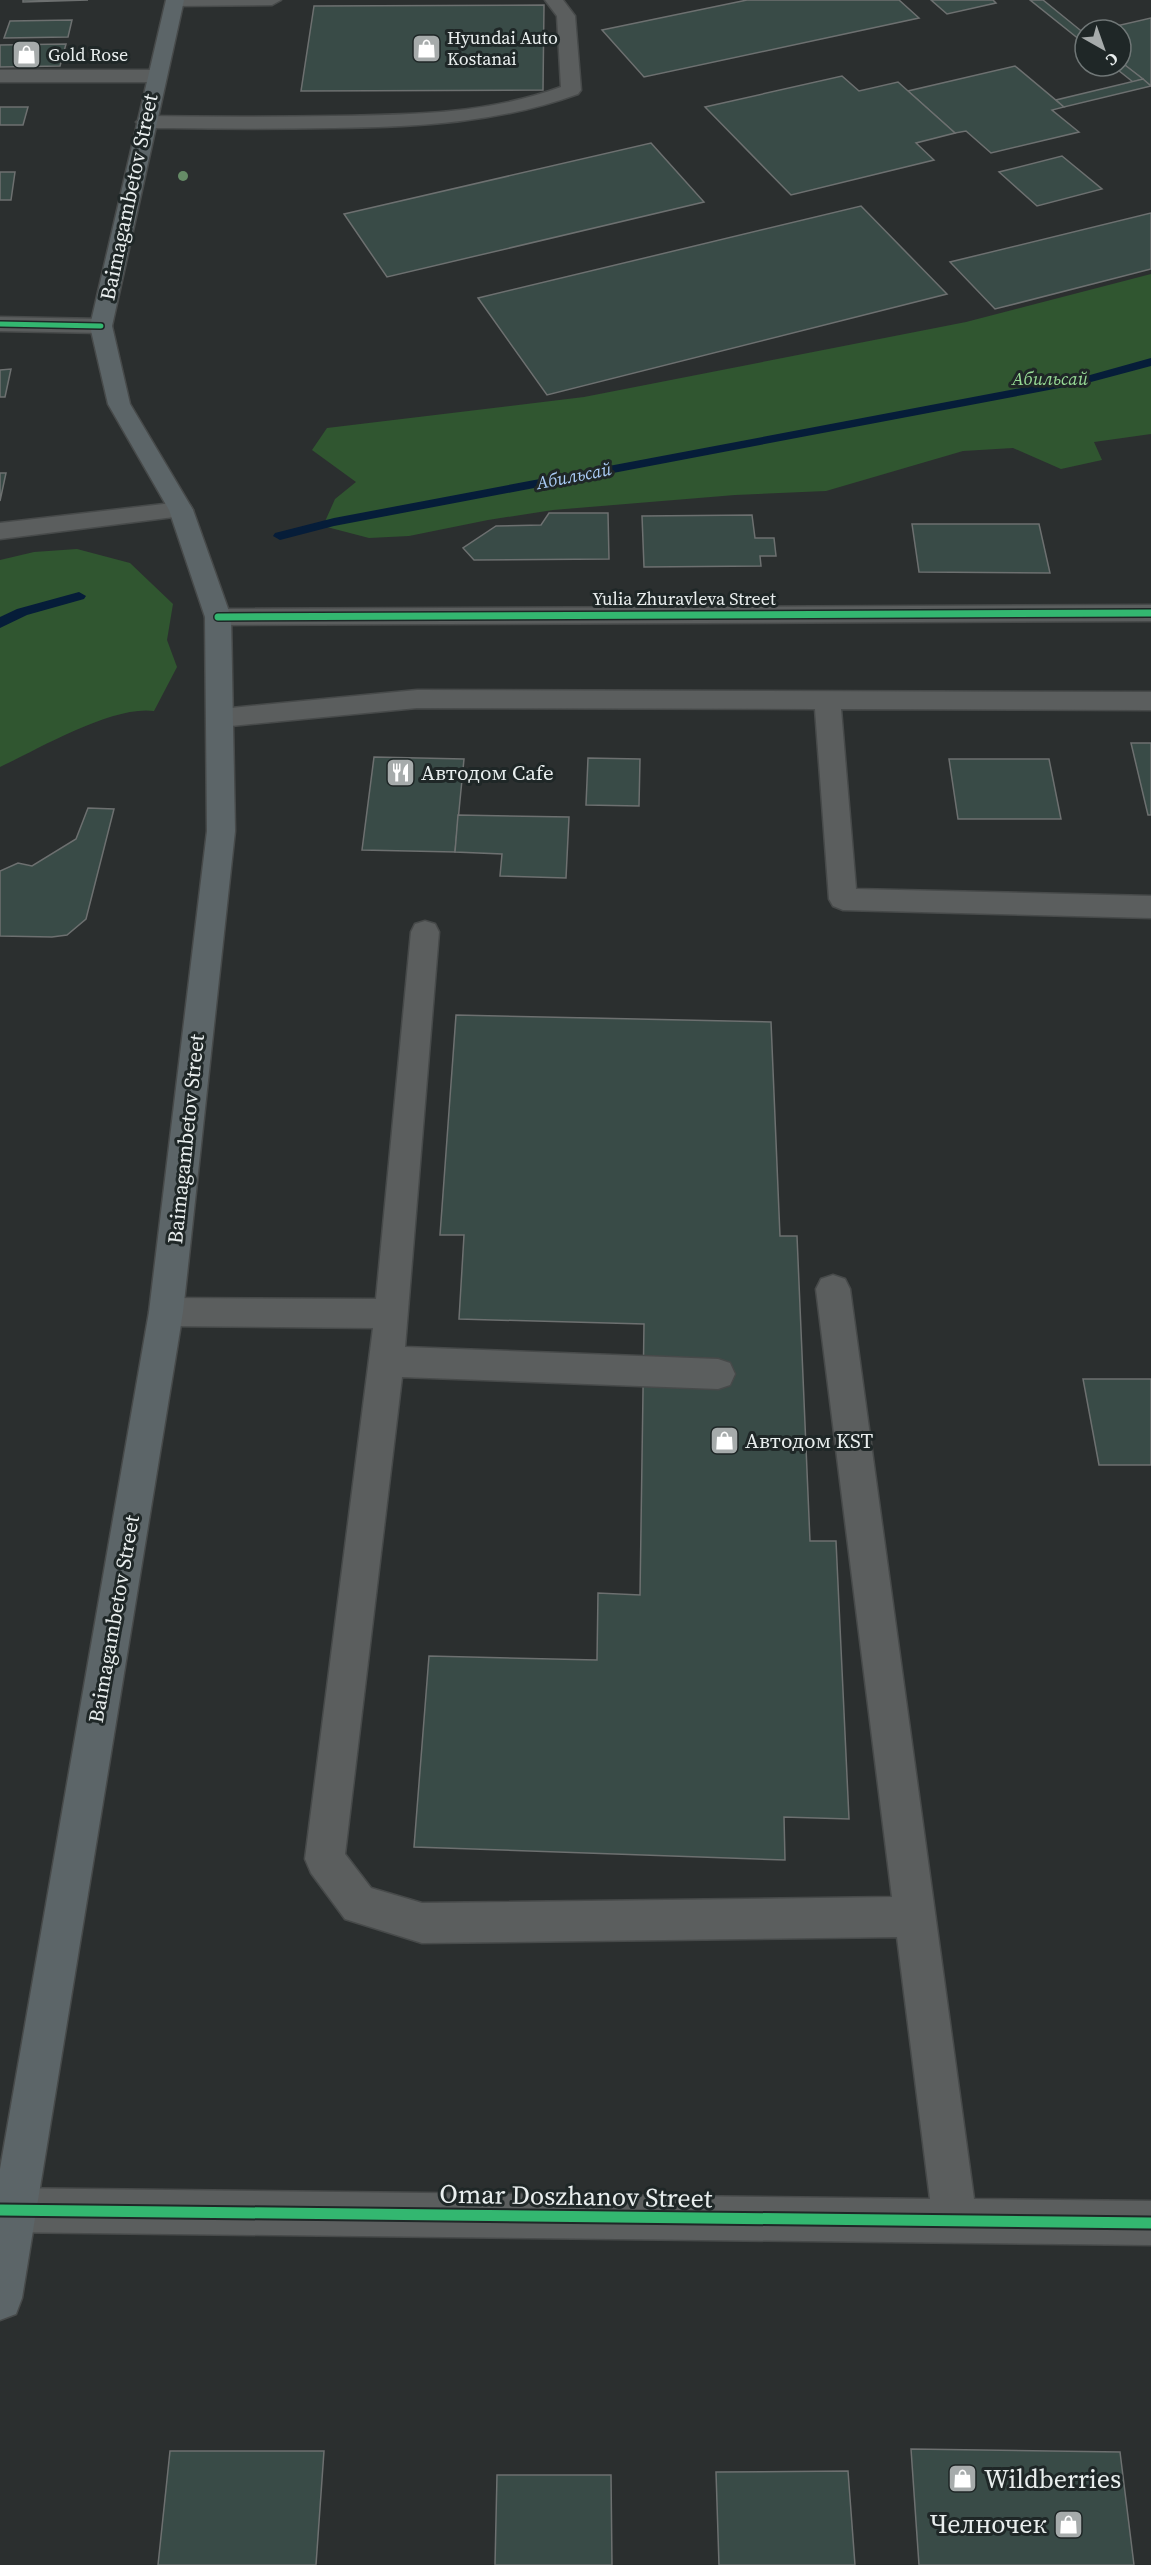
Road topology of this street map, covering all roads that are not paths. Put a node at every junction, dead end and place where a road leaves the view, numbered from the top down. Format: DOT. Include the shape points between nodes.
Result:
graph roads {
  1 [pos="272,0"];
  2 [pos="554,0"];
  3 [pos="175,1"];
  4 [pos="0,76"];
  5 [pos="156,76"];
  6 [pos="146,122"];
  7 [pos="0,324"];
  8 [pos="101,326"];
  9 [pos="181,510"];
  10 [pos="0,531"];
  11 [pos="1151,613"];
  12 [pos="218,617"];
  13 [pos="827,700"];
  14 [pos="1151,701"];
  15 [pos="220,718"];
  16 [pos="1151,907"];
  17 [pos="425,932"];
  18 [pos="833,1289"];
  19 [pos="166,1312"];
  20 [pos="391,1314"];
  21 [pos="387,1361"];
  22 [pos="718,1374"];
  23 [pos="915,1917"];
  24 [pos="7,2210"];
  25 [pos="955,2222"];
  26 [pos="1151,2223"];
  27 [pos="0,2298"];
  1 -- 3 [label="street"];
  2 -- 6 [label="street" via="566,16 571,90 540,103 488,115 419,121"];
  3 -- 5 [label="main road, Baimagambetov Street"];
  4 -- 5 [label="street"];
  5 -- 6 [label="main road, Baimagambetov Street"];
  6 -- 8 [label="main road, Baimagambetov Street"];
  7 -- 8 [label="street"];
  8 -- 9 [label="main road, Baimagambetov Street" via="118,404"];
  9 -- 10 [label="street"];
  9 -- 12 [label="main road, Baimagambetov Street"];
  11 -- 12 [label="street, Yulia Zhuravleva Street"];
  12 -- 15 [label="main road, Baimagambetov Street"];
  13 -- 14 [label="street"];
  13 -- 15 [label="street" via="417,699"];
  13 -- 16 [label="street" via="843,899"];
  15 -- 19 [label="main road, Baimagambetov Street" via="221,831"];
  17 -- 20 [label="street"];
  18 -- 23 [label="street"];
  19 -- 20 [label="street"];
  19 -- 24 [label="main road, Baimagambetov Street"];
  20 -- 21 [label="street"];
  21 -- 22 [label="street"];
  21 -- 23 [label="street" via="325,1859 359,1905 422,1923"];
  23 -- 25 [label="street"];
  24 -- 25 [label="street, Omar Doszhanov Street"];
  24 -- 27 [label="main road, Baimagambetov Street"];
  25 -- 26 [label="street, Omar Doszhanov Street"];
}
